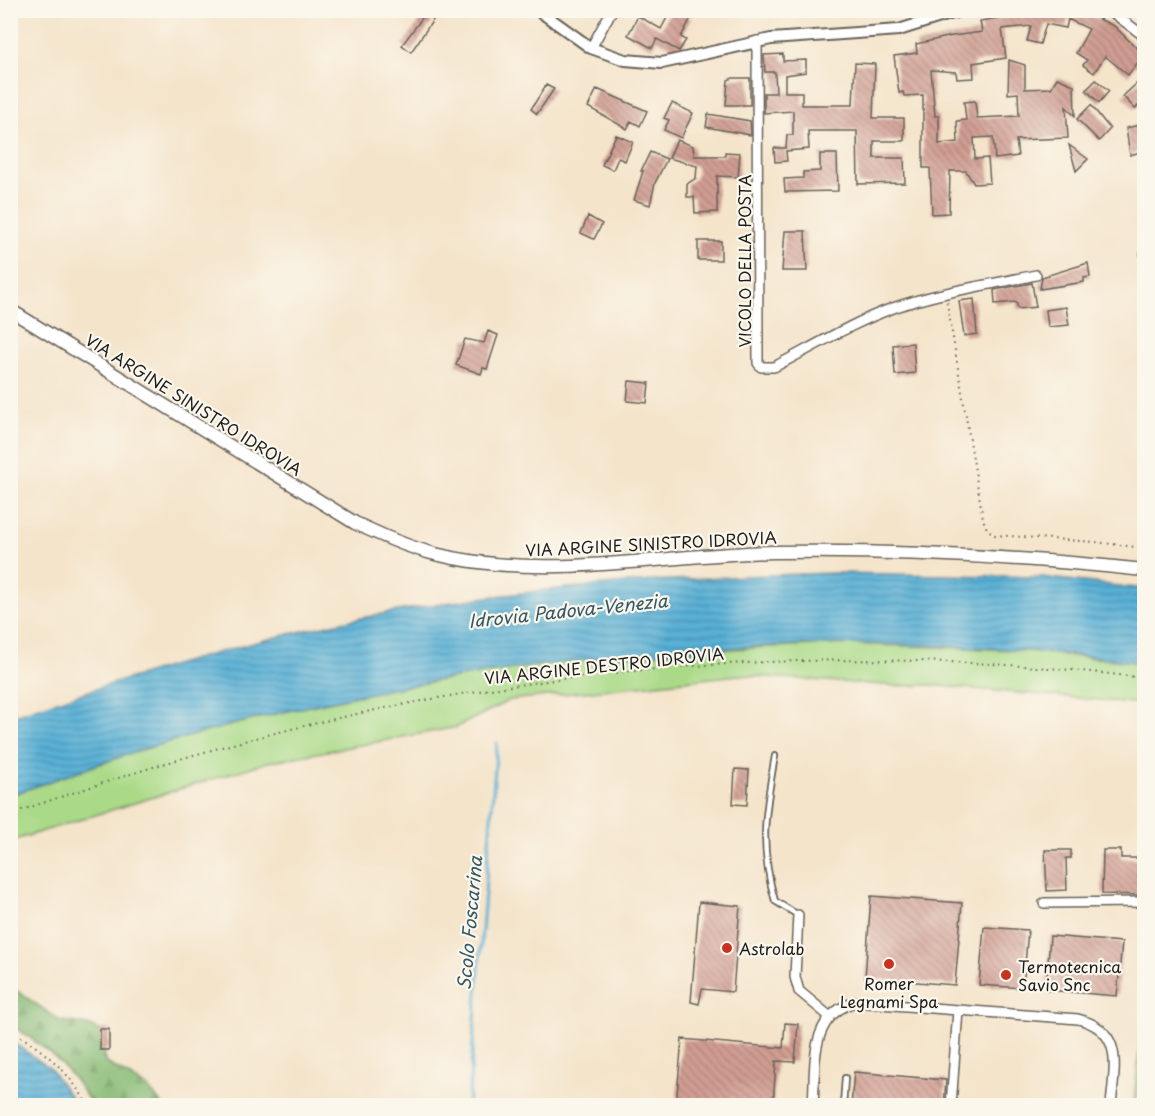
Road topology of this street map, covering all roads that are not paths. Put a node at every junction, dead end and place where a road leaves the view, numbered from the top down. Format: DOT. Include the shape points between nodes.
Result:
graph roads {
  1 [pos="538,10"];
  2 [pos="612,10"];
  3 [pos="962,10"];
  4 [pos="1108,10"];
  5 [pos="1144,36"];
  6 [pos="758,41"];
  7 [pos="591,48"];
  8 [pos="1036,275"];
  9 [pos="10,310"];
  10 [pos="1144,570"];
  11 [pos="775,756"];
  12 [pos="1144,902"];
  13 [pos="1044,903"];
  14 [pos="798,915"];
  15 [pos="958,1010"];
  16 [pos="829,1016"];
  17 [pos="845,1078"];
  18 [pos="813,1106"];
  19 [pos="843,1106"];
  20 [pos="951,1106"];
  21 [pos="1111,1106"];
  1 -- 7 [label="street"];
  2 -- 7 [label="street"];
  3 -- 6 [label="street" via="899,30"];
  4 -- 5 [label="street"];
  6 -- 7 [label="street" via="662,63 625,60"];
  6 -- 8 [label="street, VICOLO DELLA POSTA" via="761,367 774,367 872,316 945,293"];
  9 -- 10 [label="main road, VIA ARGINE SINISTRO IDROVIA" via="355,523 433,554 484,563 550,567 751,553 903,553 1057,560"];
  11 -- 14 [label="lane" via="763,828 767,874 775,901"];
  12 -- 13 [label="street"];
  14 -- 16 [label="street" via="795,977 799,991"];
  15 -- 16 [label="street" via="855,1002"];
  15 -- 20 [label="street"];
  15 -- 21 [label="street" via="1093,1023 1110,1040 1114,1052"];
  16 -- 18 [label="street" via="818,1040"];
  17 -- 19 [label="lane"];
}
